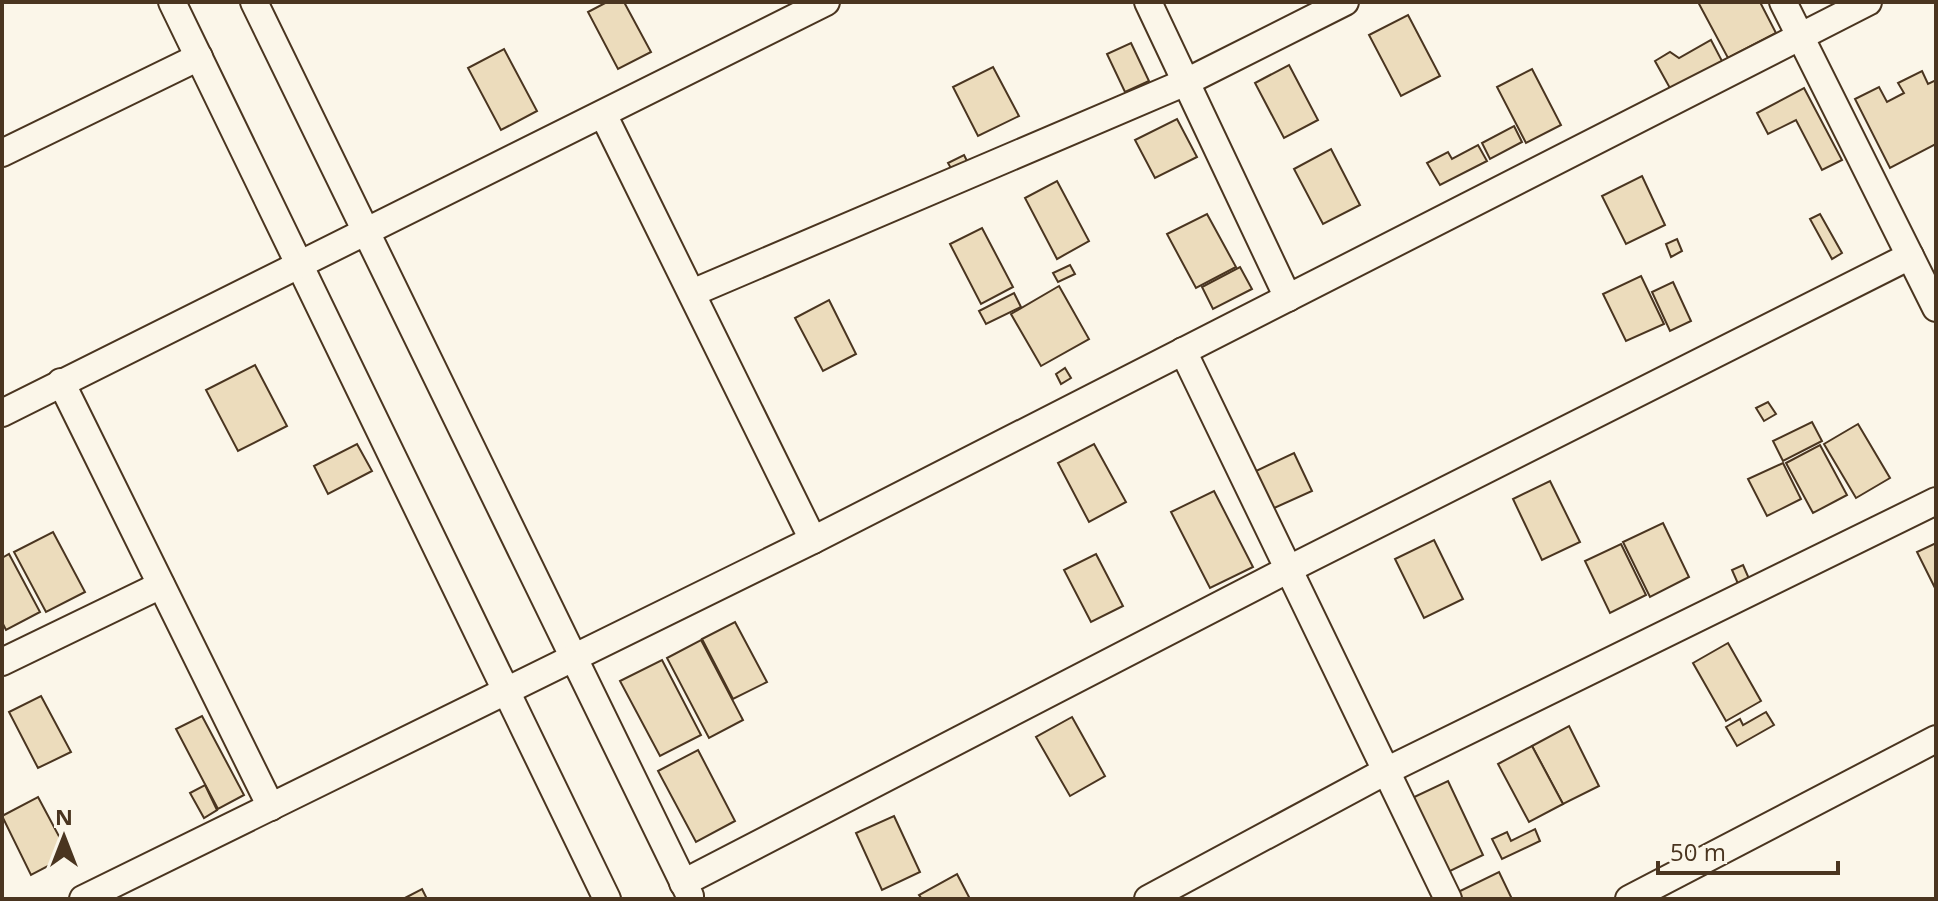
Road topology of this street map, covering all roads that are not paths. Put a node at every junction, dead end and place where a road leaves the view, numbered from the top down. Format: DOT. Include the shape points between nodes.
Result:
graph roads {
  1 [pos="172,2"];
  2 [pos="826,2"];
  3 [pos="1148,2"];
  4 [pos="1345,2"];
  5 [pos="1783,2"];
  6 [pos="1868,2"];
  7 [pos="258,3"];
  8 [pos="1800,37"];
  9 [pos="199,57"];
  10 [pos="1186,82"];
  11 [pos="603,114"];
  12 [pos="2,153"];
  13 [pos="366,232"];
  14 [pos="1910,256"];
  15 [pos="299,264"];
  16 [pos="692,293"];
  17 [pos="1288,298"];
  18 [pos="1936,308"];
  19 [pos="1183,351"];
  20 [pos="61,382"];
  21 [pos="2,413"];
  22 [pos="1936,501"];
  23 [pos="813,540"];
  24 [pos="1289,569"];
  25 [pos="161,585"];
  26 [pos="573,656"];
  27 [pos="2,662"];
  28 [pos="506,691"];
  29 [pos="1936,739"];
  30 [pos="1386,771"];
  31 [pos="271,807"];
  32 [pos="687,891"];
  33 [pos="83,899"];
  34 [pos="607,899"];
  35 [pos="1148,899"];
  36 [pos="1448,899"];
  37 [pos="1629,899"];
  1 -- 9 [label="street"];
  2 -- 11 [label="street"];
  3 -- 10 [label="street"];
  4 -- 10 [label="street"];
  5 -- 8 [label="street"];
  6 -- 8 [label="street"];
  7 -- 13 [label="street"];
  8 -- 14 [label="street"];
  8 -- 17 [label="street"];
  9 -- 12 [label="street"];
  9 -- 15 [label="street"];
  10 -- 16 [label="street"];
  10 -- 17 [label="street"];
  11 -- 13 [label="street"];
  11 -- 16 [label="street"];
  13 -- 15 [label="street"];
  13 -- 26 [label="street"];
  14 -- 18 [label="street"];
  14 -- 24 [label="street"];
  15 -- 20 [label="street"];
  15 -- 28 [label="street"];
  16 -- 23 [label="street"];
  17 -- 19 [label="street"];
  19 -- 23 [label="street"];
  19 -- 24 [label="street"];
  20 -- 21 [label="street"];
  20 -- 25 [label="street"];
  22 -- 30 [label="street"];
  23 -- 26 [label="street"];
  24 -- 30 [label="street"];
  24 -- 32 [label="street"];
  25 -- 27 [label="street"];
  25 -- 31 [label="street"];
  26 -- 28 [label="street"];
  26 -- 32 [label="street"];
  28 -- 31 [label="street"];
  28 -- 34 [label="street"];
  29 -- 37 [label="street"];
  30 -- 35 [label="street"];
  30 -- 36 [label="street"];
  31 -- 33 [label="street"];
}
